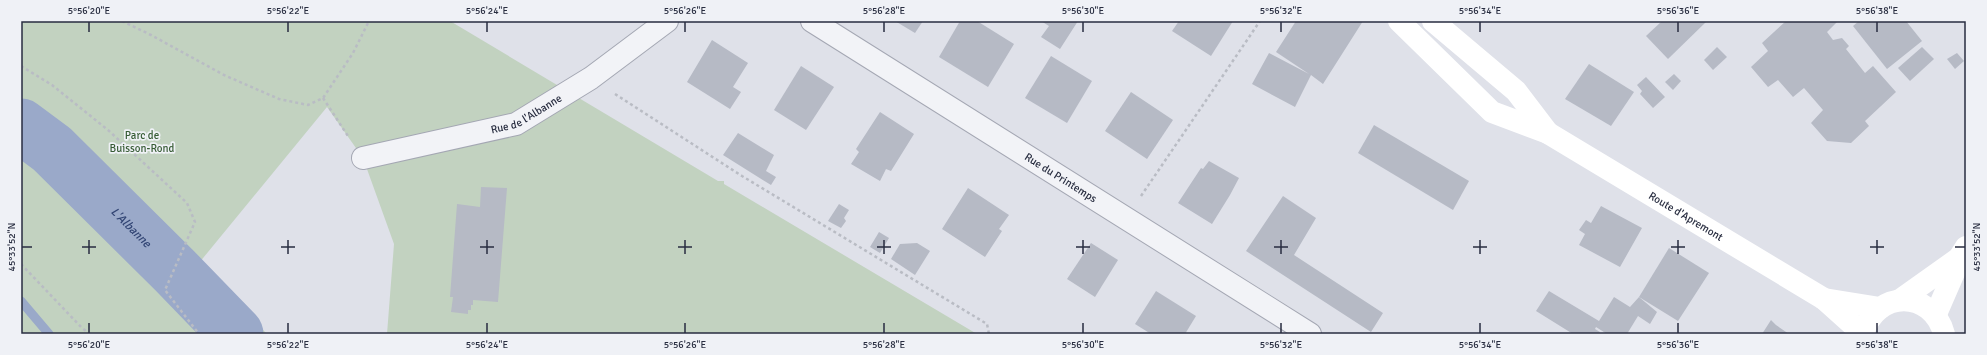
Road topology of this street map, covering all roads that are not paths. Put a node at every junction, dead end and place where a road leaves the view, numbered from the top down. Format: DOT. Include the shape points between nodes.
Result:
graph roads {
  1 [pos="667,21"];
  2 [pos="812,21"];
  3 [pos="1399,21"];
  4 [pos="1433,21"];
  5 [pos="1548,133"];
  6 [pos="363,158"];
  7 [pos="1962,253"];
  8 [pos="1824,299"];
  9 [pos="1900,300"];
  10 [pos="1880,308"];
  11 [pos="1936,314"];
  12 [pos="1310,334"];
  13 [pos="1863,334"];
  14 [pos="1944,334"];
  1 -- 6 [label="street, Rue de l'Albanne" via="591,78 516,124"];
  2 -- 12 [label="street, Rue du Printemps"];
  3 -- 5 [label="main road, Route d'Apremont" via="1492,112"];
  4 -- 5 [label="main road, Route d'Apremont" via="1516,91"];
  5 -- 8 [label="main road, Route d'Apremont"];
  7 -- 9 [label="main road"];
  7 -- 11 [label="main road"];
  8 -- 10 [label="main road, Route d'Apremont"];
  8 -- 13 [label="main road, Route d'Apremont"];
  9 -- 10 [label="main road"];
  9 -- 11 [label="main road" via="1913,300"];
  10 -- 13 [label="main road" via="1866,324"];
  11 -- 14 [label="main road"];
}
